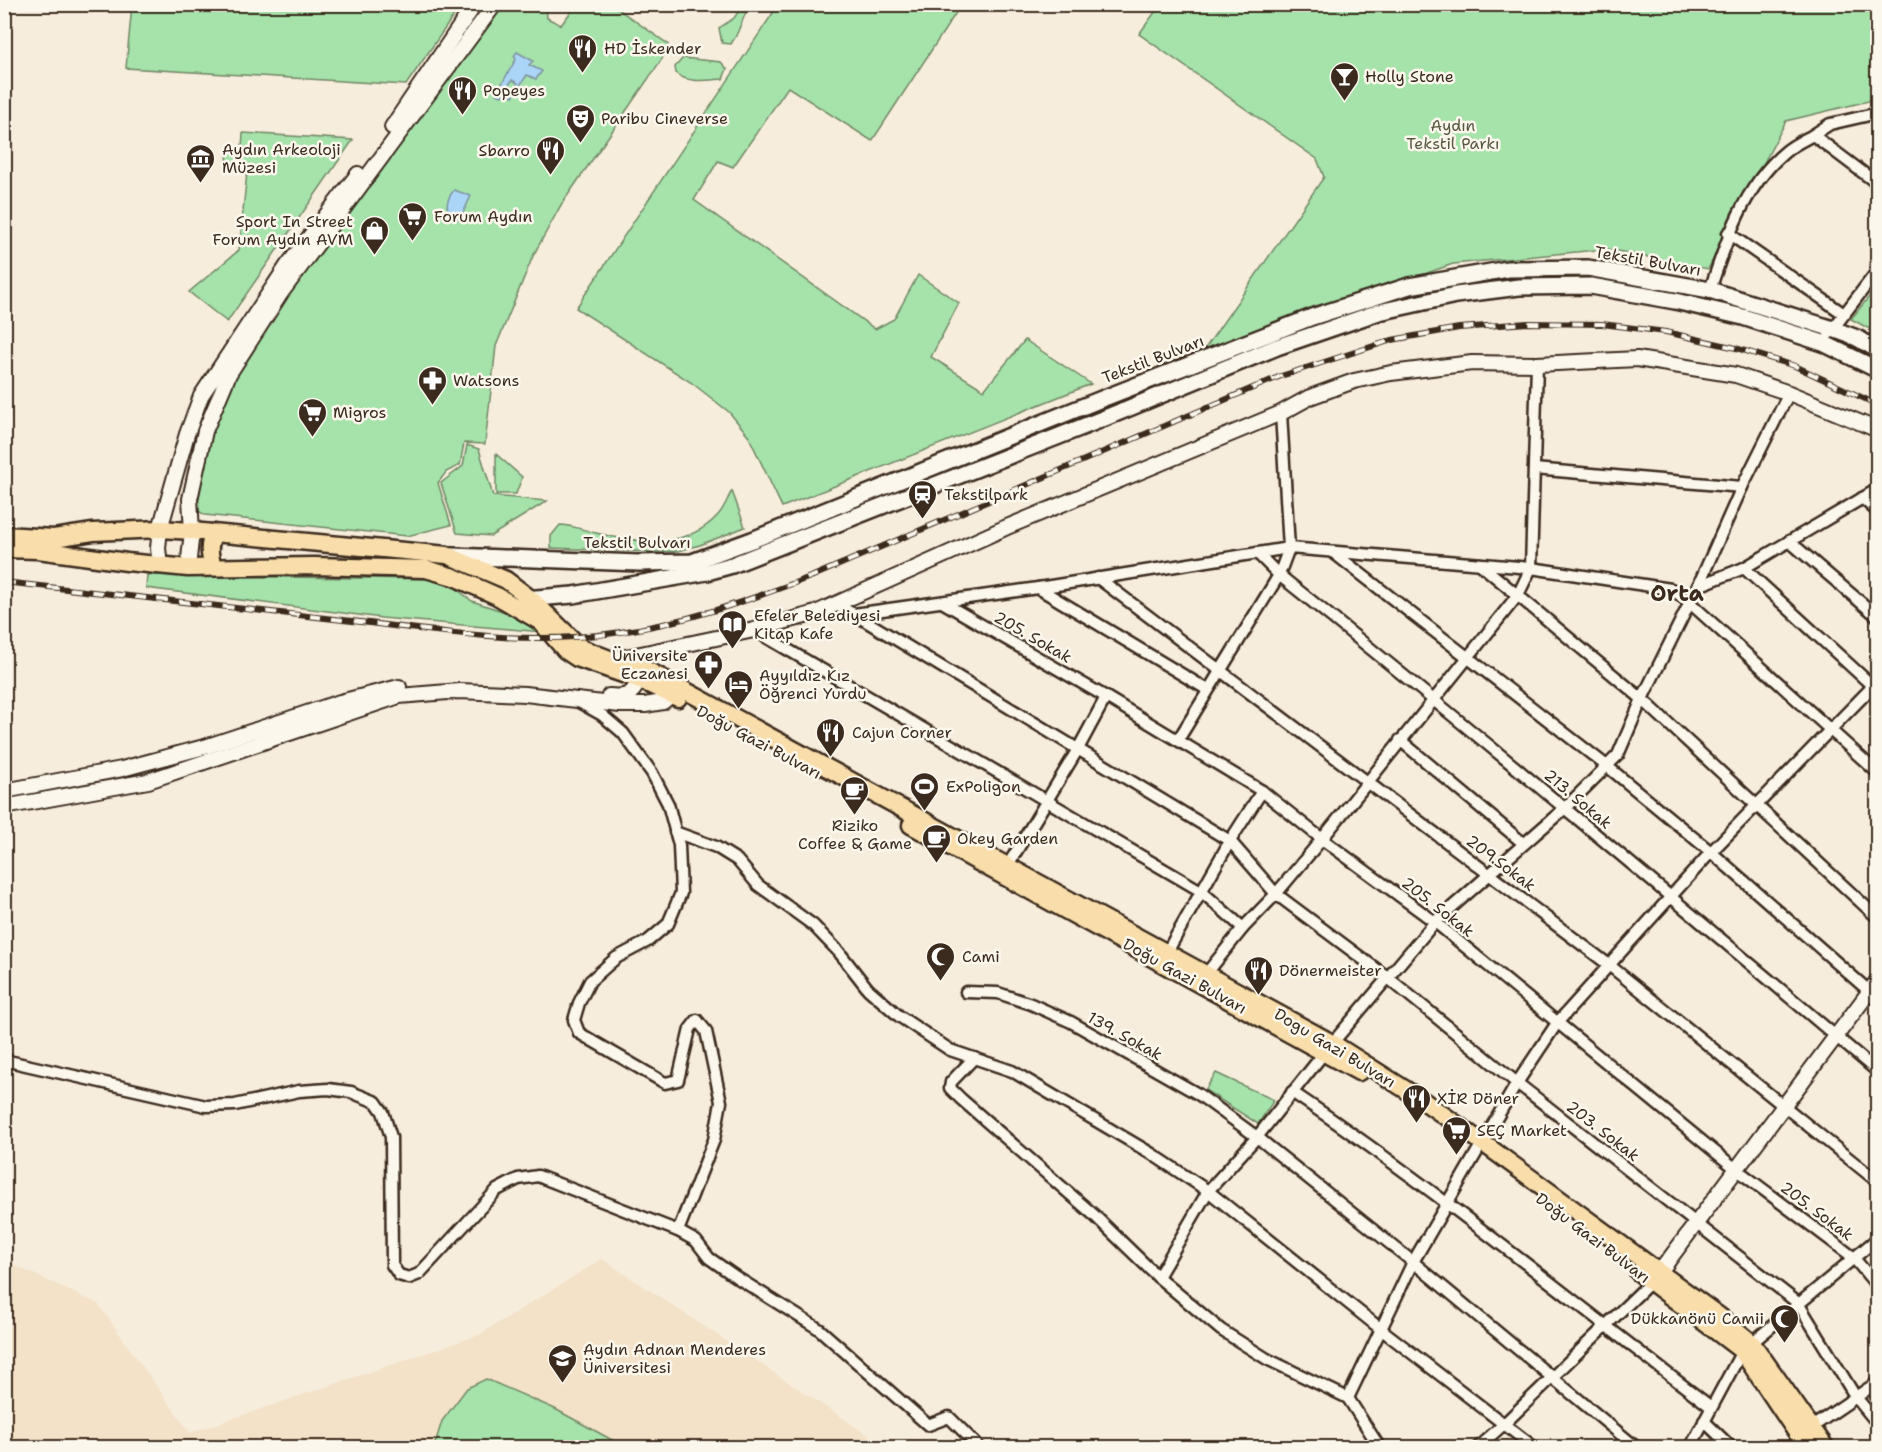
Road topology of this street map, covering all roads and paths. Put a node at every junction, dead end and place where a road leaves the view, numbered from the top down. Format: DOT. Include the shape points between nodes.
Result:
graph roads {
  1 [pos="476,4"];
  2 [pos="495,4"];
  3 [pos="1878,113"];
  4 [pos="1813,135"];
  5 [pos="385,145"];
  6 [pos="1878,183"];
  7 [pos="1728,233"];
  8 [pos="1878,270"];
  9 [pos="1710,290"];
  10 [pos="1844,314"];
  11 [pos="1833,329"];
  12 [pos="1823,343"];
  13 [pos="1878,350"];
  14 [pos="1537,364"];
  15 [pos="1878,370"];
  16 [pos="1789,393"];
  17 [pos="1281,413"];
  18 [pos="1878,430"];
  19 [pos="1534,470"];
  20 [pos="1742,487"];
  21 [pos="1878,489"];
  22 [pos="1862,498"];
  23 [pos="1878,512"];
  24 [pos="160,530"];
  25 [pos="192,531"];
  26 [pos="214,533"];
  27 [pos="4,535"];
  28 [pos="1789,541"];
  29 [pos="1289,548"];
  30 [pos="4,549"];
  31 [pos="1257,553"];
  32 [pos="1334,553"];
  33 [pos="447,555"];
  34 [pos="639,563"];
  35 [pos="1480,564"];
  36 [pos="160,566"];
  37 [pos="213,566"];
  38 [pos="188,567"];
  39 [pos="1531,568"];
  40 [pos="1744,568"];
  41 [pos="1279,575"];
  42 [pos="1098,578"];
  43 [pos="641,583"];
  44 [pos="1698,586"];
  45 [pos="1038,588"];
  46 [pos="573,595"];
  47 [pos="1518,595"];
  48 [pos="497,596"];
  49 [pos="531,599"];
  50 [pos="1688,601"];
  51 [pos="942,602"];
  52 [pos="834,604"];
  53 [pos="854,614"];
  54 [pos="1878,617"];
  55 [pos="555,622"];
  56 [pos="754,630"];
  57 [pos="1468,657"];
  58 [pos="612,660"];
  59 [pos="1221,672"];
  60 [pos="643,675"];
  61 [pos="1876,686"];
  62 [pos="1208,690"];
  63 [pos="671,695"];
  64 [pos="1106,696"];
  65 [pos="1433,699"];
  66 [pos="1641,699"];
  67 [pos="574,700"];
  68 [pos="1831,730"];
  69 [pos="1178,740"];
  70 [pos="1400,740"];
  71 [pos="1078,749"];
  72 [pos="1608,767"];
  73 [pos="1878,772"];
  74 [pos="1368,782"];
  75 [pos="4,791"];
  76 [pos="1262,791"];
  77 [pos="1047,800"];
  78 [pos="1756,806"];
  79 [pos="4,807"];
  80 [pos="1565,808"];
  81 [pos="675,832"];
  82 [pos="1322,839"];
  83 [pos="1230,841"];
  84 [pos="1523,843"];
  85 [pos="1711,852"];
  86 [pos="1005,870"];
  87 [pos="1489,873"];
  88 [pos="1201,891"];
  89 [pos="1276,894"];
  90 [pos="1670,896"];
  91 [pos="1878,918"];
  92 [pos="1435,922"];
  93 [pos="1244,928"];
  94 [pos="1168,958"];
  95 [pos="1610,965"];
  96 [pos="1206,974"];
  97 [pos="1387,977"];
  98 [pos="1878,980"];
  99 [pos="966,992"];
  100 [pos="1873,996"];
  101 [pos="1557,1023"];
  102 [pos="1836,1036"];
  103 [pos="1328,1048"];
  104 [pos="974,1058"];
  105 [pos="4,1060"];
  106 [pos="1878,1072"];
  107 [pos="1517,1083"];
  108 [pos="1292,1092"];
  109 [pos="1784,1106"];
  110 [pos="1257,1137"];
  111 [pos="1481,1147"];
  112 [pos="1736,1169"];
  113 [pos="1878,1182"];
  114 [pos="1208,1191"];
  115 [pos="1447,1204"];
  116 [pos="1697,1223"];
  117 [pos="678,1231"];
  118 [pos="1878,1238"];
  119 [pos="1853,1257"];
  120 [pos="1413,1263"];
  121 [pos="1158,1277"];
  122 [pos="1655,1277"];
  123 [pos="1878,1287"];
  124 [pos="1798,1303"];
  125 [pos="1606,1327"];
  126 [pos="1382,1330"];
  127 [pos="1747,1347"];
  128 [pos="1552,1378"];
  129 [pos="1878,1382"];
  130 [pos="1855,1396"];
  131 [pos="1348,1398"];
  132 [pos="1711,1407"];
  133 [pos="1704,1420"];
  134 [pos="1504,1424"];
  135 [pos="1878,1424"];
  136 [pos="1812,1427"];
  137 [pos="980,1448"];
  138 [pos="1380,1448"];
  139 [pos="1477,1448"];
  140 [pos="1535,1448"];
  141 [pos="1637,1448"];
  142 [pos="1690,1448"];
  143 [pos="1732,1448"];
  144 [pos="1808,1448"];
  145 [pos="1826,1448"];
  1 -- 5 [label="street"];
  2 -- 5 [label="street"];
  3 -- 4 [label="street" via="1830,124"];
  4 -- 6 [label="street"];
  4 -- 7 [label="street" via="1785,152 1759,181"];
  5 -- 24 [label="street" via="287,266 201,396"];
  5 -- 25 [label="street" via="281,292 229,374 205,431 190,499"];
  7 -- 9 [label="street"];
  7 -- 10 [label="street"];
  8 -- 10 [label="street"];
  9 -- 11 [label="main road, Tekstil Bulvarı"];
  9 -- 34 [label="main road, Tekstil Bulvarı" via="1588,268 1508,269 1409,286 1284,327 701,559"];
  10 -- 11 [label="street"];
  11 -- 12 [label="street"];
  11 -- 13 [label="main road, Tekstil Bulvarı"];
  12 -- 15 [label="main road, Tekstil Bulvarı"];
  12 -- 43 [label="main road, Tekstil Bulvarı" via="1743,317 1591,286 1519,287 1456,295 1379,312 1277,347 732,565"];
  14 -- 16 [label="street" via="1637,359 1736,375"];
  14 -- 17 [label="street" via="1472,363 1391,373 1354,381 1310,397"];
  14 -- 19 [label="street"];
  16 -- 18 [label="street"];
  16 -- 20 [label="street"];
  17 -- 29 [label="street"];
  17 -- 52 [label="street"];
  19 -- 20 [label="street"];
  19 -- 39 [label="street"];
  20 -- 44 [label="street"];
  21 -- 22 [label="street"];
  22 -- 23 [label="street"];
  22 -- 28 [label="street"];
  24 -- 25 [label="main road"];
  24 -- 27 [label="main road" via="93,532 54,538"];
  24 -- 36 [label="street"];
  25 -- 26 [label="main road"];
  25 -- 38 [label="street"];
  26 -- 33 [label="main road"];
  26 -- 37 [label="main road" via="209,543"];
  28 -- 40 [label="street"];
  28 -- 54 [label="street"];
  29 -- 31 [label="street"];
  29 -- 32 [label="street"];
  29 -- 41 [label="street"];
  30 -- 36 [label="main road, Doğu Gazi Bulvarı"];
  31 -- 41 [label="street, 213. Sokak"];
  31 -- 42 [label="street"];
  32 -- 35 [label="street"];
  32 -- 57 [label="street"];
  33 -- 34 [label="main road, Tekstil Bulvarı"];
  33 -- 49 [label="main road" via="506,580"];
  34 -- 43 [label="main road" via="644,574"];
  35 -- 39 [label="street"];
  35 -- 47 [label="street"];
  36 -- 38 [label="main road, Doğu Gazi Bulvarı"];
  37 -- 38 [label="main road, Doğu Gazi Bulvarı"];
  37 -- 48 [label="main road, Doğu Gazi Bulvarı" via="426,569"];
  39 -- 47 [label="street"];
  39 -- 50 [label="street" via="1671,589"];
  40 -- 44 [label="street"];
  40 -- 61 [label="street"];
  41 -- 59 [label="street"];
  41 -- 65 [label="street, 213. Sokak"];
  42 -- 45 [label="street"];
  42 -- 59 [label="street, 209.Sokak"];
  43 -- 46 [label="main road, Tekstil Bulvarı"];
  44 -- 50 [label="street"];
  45 -- 51 [label="street"];
  45 -- 62 [label="street"];
  46 -- 49 [label="main road, Tekstil Bulvarı"];
  46 -- 55 [label="main road" via="560,605"];
  47 -- 57 [label="street"];
  47 -- 66 [label="street"];
  48 -- 49 [label="main road, Tekstil Bulvarı"];
  48 -- 60 [label="main road, Doğu Gazi Bulvarı" via="541,622 578,658"];
  49 -- 55 [label="main road"];
  50 -- 66 [label="street"];
  50 -- 68 [label="street"];
  51 -- 53 [label="street"];
  51 -- 64 [label="street, 205. Sokak"];
  52 -- 53 [label="street, 203. Sokak"];
  52 -- 56 [label="street"];
  53 -- 71 [label="street, 203. Sokak"];
  55 -- 58 [label="main road" via="581,648"];
  56 -- 58 [label="street"];
  56 -- 77 [label="street"];
  57 -- 65 [label="street"];
  57 -- 72 [label="street"];
  58 -- 60 [label="main road"];
  59 -- 62 [label="street"];
  59 -- 74 [label="street, 209.Sokak"];
  60 -- 63 [label="main road, Doğu Gazi Bulvarı"];
  60 -- 75 [label="street" via="631,694 617,697 526,685 401,687 339,702 208,746 122,769"];
  60 -- 86 [label="main road"];
  61 -- 68 [label="street"];
  62 -- 69 [label="street"];
  63 -- 67 [label="street" via="663,702 645,705"];
  63 -- 86 [label="main road, Doğu Gazi Bulvarı"];
  64 -- 69 [label="street, 205. Sokak"];
  64 -- 71 [label="street"];
  65 -- 70 [label="street"];
  65 -- 80 [label="street, 213. Sokak"];
  66 -- 72 [label="street" via="1618,755"];
  66 -- 78 [label="street"];
  67 -- 79 [label="street" via="460,691 399,696 148,781"];
  67 -- 81 [label="street" via="602,715 623,733 652,773 668,804"];
  68 -- 73 [label="street"];
  68 -- 78 [label="street"];
  69 -- 76 [label="street, 205. Sokak"];
  70 -- 74 [label="street"];
  70 -- 84 [label="street"];
  71 -- 77 [label="street"];
  71 -- 83 [label="street, 203. Sokak"];
  72 -- 80 [label="street"];
  72 -- 85 [label="street"];
  74 -- 82 [label="street"];
  74 -- 87 [label="street, 209.Sokak"];
  76 -- 82 [label="street, 205. Sokak"];
  76 -- 83 [label="street"];
  77 -- 86 [label="street"];
  77 -- 88 [label="street"];
  78 -- 85 [label="street"];
  78 -- 91 [label="street"];
  80 -- 84 [label="street"];
  80 -- 90 [label="street, 213. Sokak"];
  81 -- 104 [label="street" via="716,847 737,860 758,885 813,925 840,952 867,989 899,1016 950,1050"];
  81 -- 117 [label="street" via="681,893 668,924 648,941 616,958 590,981 574,1020 579,1033 665,1083 678,1080 690,1029 697,1020 706,1031 721,1102 719,1118"];
  82 -- 89 [label="street"];
  82 -- 92 [label="street, 205. Sokak"];
  83 -- 88 [label="street"];
  83 -- 89 [label="street, 203. Sokak"];
  84 -- 87 [label="street"];
  85 -- 90 [label="street"];
  85 -- 100 [label="street"];
  86 -- 94 [label="main road, Doğu Gazi Bulvarı"];
  87 -- 92 [label="street"];
  87 -- 95 [label="street, 209.Sokak"];
  88 -- 93 [label="street"];
  88 -- 94 [label="street"];
  89 -- 93 [label="street"];
  89 -- 97 [label="street, 203. Sokak"];
  90 -- 95 [label="street"];
  90 -- 102 [label="street, 213. Sokak"];
  92 -- 97 [label="street"];
  92 -- 101 [label="street, 205. Sokak"];
  93 -- 96 [label="street"];
  94 -- 96 [label="main road, Dogu Gazi Bulvarı"];
  94 -- 103 [label="main road, Doğu Gazi Bulvarı"];
  95 -- 101 [label="street"];
  95 -- 109 [label="street, 209.Sokak"];
  96 -- 103 [label="main road, Dogu Gazi Bulvarı"];
  97 -- 103 [label="street"];
  97 -- 107 [label="street, 203. Sokak"];
  98 -- 100 [label="street"];
  99 -- 110 [label="street, 139. Sokak" via="998,993 1054,1013 1198,1094"];
  100 -- 102 [label="street"];
  101 -- 107 [label="street"];
  101 -- 112 [label="street, 205. Sokak"];
  102 -- 106 [label="street, 213. Sokak"];
  102 -- 109 [label="street"];
  103 -- 108 [label="street"];
  103 -- 111 [label="main road, Doğu Gazi Bulvarı"];
  104 -- 114 [label="street" via="1012,1071"];
  104 -- 121 [label="street" via="950,1088"];
  105 -- 117 [label="street" via="206,1106 236,1105 328,1089 351,1092 376,1102 391,1137 392,1265 399,1275 409,1278 419,1274 497,1190 518,1179 538,1176"];
  107 -- 111 [label="street"];
  107 -- 116 [label="street, 203. Sokak"];
  108 -- 110 [label="street"];
  108 -- 115 [label="street"];
  109 -- 112 [label="street"];
  109 -- 113 [label="street, 209.Sokak"];
  110 -- 114 [label="street"];
  110 -- 120 [label="street, 139. Sokak"];
  111 -- 115 [label="street"];
  111 -- 122 [label="main road, Doğu Gazi Bulvarı"];
  112 -- 116 [label="street"];
  112 -- 119 [label="street, 205. Sokak"];
  114 -- 121 [label="street"];
  114 -- 126 [label="street"];
  115 -- 120 [label="street"];
  115 -- 125 [label="street"];
  116 -- 122 [label="street"];
  116 -- 124 [label="street, 203. Sokak"];
  117 -- 137 [label="street" via="696,1241 709,1258 736,1277 819,1329 928,1425 949,1417"];
  118 -- 119 [label="street"];
  119 -- 123 [label="street, 205. Sokak"];
  119 -- 124 [label="street"];
  120 -- 126 [label="street"];
  120 -- 128 [label="street, 139. Sokak"];
  121 -- 131 [label="street" via="1221,1330 1267,1359"];
  122 -- 125 [label="street"];
  122 -- 127 [label="main road, Doğu Gazi Bulvarı"];
  124 -- 127 [label="street"];
  124 -- 130 [label="street, 203. Sokak"];
  125 -- 128 [label="street"];
  125 -- 132 [label="street"];
  126 -- 131 [label="street"];
  126 -- 134 [label="street"];
  127 -- 132 [label="street"];
  127 -- 136 [label="main road"];
  127 -- 144 [label="main road, Doğu Gazi Bulvarı"];
  128 -- 134 [label="street"];
  128 -- 141 [label="street, 139. Sokak"];
  129 -- 130 [label="street"];
  130 -- 135 [label="street, 203. Sokak"];
  130 -- 136 [label="street"];
  131 -- 138 [label="street"];
  132 -- 133 [label="street"];
  133 -- 142 [label="street"];
  133 -- 143 [label="street"];
  134 -- 139 [label="street"];
  134 -- 140 [label="street"];
  136 -- 145 [label="main road"];
}
